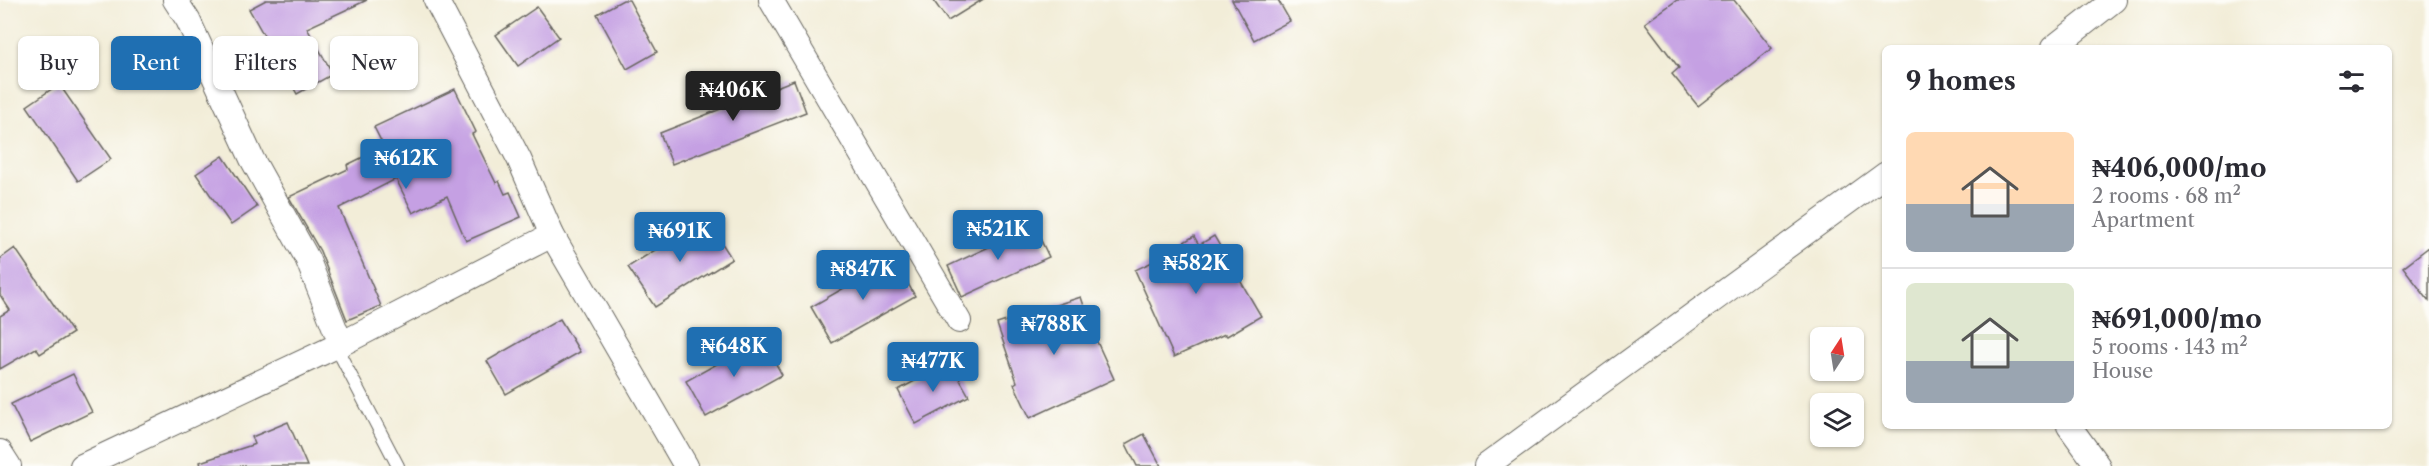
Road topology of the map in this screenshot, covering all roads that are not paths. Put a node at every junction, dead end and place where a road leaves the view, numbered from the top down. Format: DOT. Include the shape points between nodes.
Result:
graph roads {
  1 [pos="175,0"];
  2 [pos="436,0"];
  3 [pos="771,0"];
  4 [pos="2114,0"];
  5 [pos="2057,45"];
  6 [pos="1882,177"];
  7 [pos="552,235"];
  8 [pos="958,321"];
  9 [pos="339,345"];
  10 [pos="2071,429"];
  11 [pos="0,452"];
  12 [pos="678,464"];
  13 [pos="9,466"];
  14 [pos="82,466"];
  15 [pos="398,466"];
  16 [pos="1486,466"];
  17 [pos="2098,466"];
  1 -- 9 [label="street" via="252,159 307,258"];
  2 -- 7 [label="street" via="519,159"];
  3 -- 8 [label="street"];
  4 -- 5 [label="street"];
  6 -- 16 [label="street"];
  7 -- 9 [label="street"];
  7 -- 12 [label="street"];
  9 -- 14 [label="street"];
  9 -- 15 [label="lane"];
  10 -- 17 [label="street"];
  11 -- 13 [label="street"];
}
